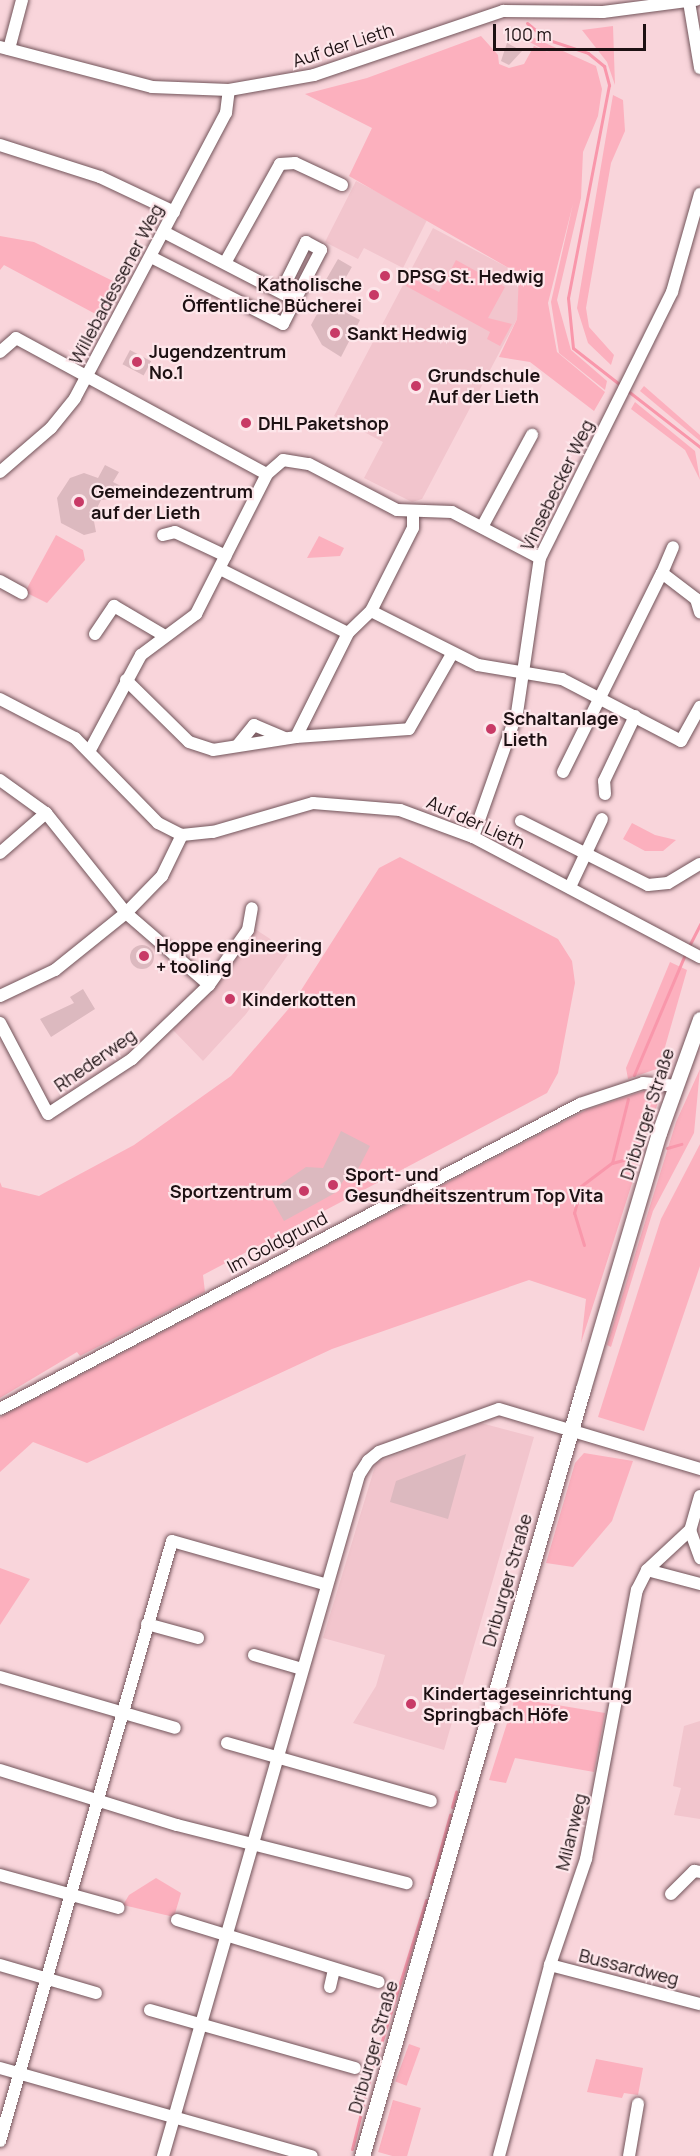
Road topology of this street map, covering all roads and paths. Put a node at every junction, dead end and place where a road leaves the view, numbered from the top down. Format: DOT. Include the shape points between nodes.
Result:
graph roads {
  1 [pos="22,0"];
  2 [pos="692,1"];
  3 [pos="526,4"];
  4 [pos="4,48"];
  5 [pos="700,68"];
  6 [pos="229,90"];
  7 [pos="0,145"];
  8 [pos="342,185"];
  9 [pos="700,194"];
  10 [pos="174,212"];
  11 [pos="164,232"];
  12 [pos="152,257"];
  13 [pos="225,263"];
  14 [pos="281,292"];
  15 [pos="295,300"];
  16 [pos="0,352"];
  17 [pos="89,375"];
  18 [pos="532,435"];
  19 [pos="0,472"];
  20 [pos="267,474"];
  21 [pos="413,514"];
  22 [pos="482,527"];
  23 [pos="163,535"];
  24 [pos="673,547"];
  25 [pos="226,556"];
  26 [pos="540,558"];
  27 [pos="220,569"];
  28 [pos="662,573"];
  29 [pos="0,581"];
  30 [pos="22,593"];
  31 [pos="371,611"];
  32 [pos="700,612"];
  33 [pos="348,633"];
  34 [pos="95,634"];
  35 [pos="165,636"];
  36 [pos="452,654"];
  37 [pos="523,676"];
  38 [pos="126,680"];
  39 [pos="597,695"];
  40 [pos="0,699"];
  41 [pos="700,707"];
  42 [pos="635,716"];
  43 [pos="696,724"];
  44 [pos="290,737"];
  45 [pos="90,750"];
  46 [pos="563,772"];
  47 [pos="0,780"];
  48 [pos="606,794"];
  49 [pos="46,813"];
  50 [pos="602,819"];
  51 [pos="521,821"];
  52 [pos="182,835"];
  53 [pos="473,837"];
  54 [pos="0,853"];
  55 [pos="585,854"];
  56 [pos="700,864"];
  57 [pos="570,886"];
  58 [pos="252,908"];
  59 [pos="126,913"];
  60 [pos="691,952"];
  61 [pos="209,985"];
  62 [pos="0,996"];
  63 [pos="700,1019"];
  64 [pos="0,1023"];
  65 [pos="675,1086"];
  66 [pos="0,1409"];
  67 [pos="572,1428"];
  68 [pos="700,1469"];
  69 [pos="700,1496"];
  70 [pos="690,1530"];
  71 [pos="700,1558"];
  72 [pos="647,1570"];
  73 [pos="700,1584"];
  74 [pos="327,1585"];
  75 [pos="147,1624"];
  76 [pos="198,1638"];
  77 [pos="254,1655"];
  78 [pos="302,1669"];
  79 [pos="0,1677"];
  80 [pos="122,1712"];
  81 [pos="175,1728"];
  82 [pos="227,1743"];
  83 [pos="276,1757"];
  84 [pos="0,1770"];
  85 [pos="98,1797"];
  86 [pos="431,1801"];
  87 [pos="252,1841"];
  88 [pos="700,1872"];
  89 [pos="0,1875"];
  90 [pos="407,1883"];
  91 [pos="671,1894"];
  92 [pos="69,1895"];
  93 [pos="119,1908"];
  94 [pos="177,1920"];
  95 [pos="224,1936"];
  96 [pos="0,1965"];
  97 [pos="550,1965"];
  98 [pos="334,1970"];
  99 [pos="46,1978"];
  100 [pos="379,1982"];
  101 [pos="330,1987"];
  102 [pos="96,1993"];
  103 [pos="700,2004"];
  104 [pos="150,2010"];
  105 [pos="198,2024"];
  106 [pos="0,2068"];
  107 [pos="355,2068"];
  108 [pos="19,2073"];
  109 [pos="638,2104"];
  110 [pos="174,2117"];
  111 [pos="0,2141"];
  112 [pos="163,2156"];
  113 [pos="312,2156"];
  114 [pos="362,2156"];
  115 [pos="499,2156"];
  116 [pos="629,2156"];
  1 -- 4 [label="street"];
  2 -- 3 [label="street, Auf der Lieth" via="603,12"];
  2 -- 5 [label="street"];
  3 -- 6 [label="street, Auf der Lieth" via="314,75"];
  4 -- 6 [label="street, Auf der Lieth" via="152,87"];
  6 -- 10 [label="street, Willebadessener Weg" via="226,113"];
  7 -- 10 [label="street" via="100,177"];
  8 -- 13 [label="street" via="295,163 280,164"];
  9 -- 26 [label="street, Vinsebecker Weg" via="678,276"];
  10 -- 11 [label="street, Willebadessener Weg"];
  11 -- 12 [label="street, Willebadessener Weg"];
  11 -- 13 [label="street"];
  12 -- 15 [label="street" via="283,324"];
  12 -- 17 [label="street, Willebadessener Weg"];
  13 -- 14 [label="street"];
  14 -- 15 [label="street"];
  14 -- 15 [label="street" via="306,242 321,249"];
  16 -- 17 [label="street" via="16,338"];
  17 -- 19 [label="street, Willebadessener Weg" via="51,428"];
  17 -- 20 [label="street"];
  18 -- 22 [label="street"];
  20 -- 21 [label="street" via="283,460 295,459"];
  20 -- 25 [label="street"];
  21 -- 22 [label="street" via="452,512"];
  21 -- 31 [label="street" via="413,528"];
  22 -- 26 [label="street"];
  23 -- 25 [label="street" via="175,532"];
  24 -- 28 [label="street"];
  25 -- 27 [label="street"];
  26 -- 37 [label="street, Vinsebecker Weg"];
  27 -- 33 [label="street"];
  27 -- 35 [label="street" via="196,614"];
  28 -- 32 [label="street" via="696,599"];
  28 -- 39 [label="street"];
  29 -- 30 [label="street"];
  31 -- 33 [label="street"];
  31 -- 36 [label="street"];
  33 -- 44 [label="street"];
  34 -- 35 [label="street" via="114,606"];
  35 -- 38 [label="street" via="141,655"];
  36 -- 37 [label="street"];
  36 -- 44 [label="street" via="409,729"];
  37 -- 39 [label="street" via="562,679"];
  37 -- 53 [label="street, Vinsebecker Weg" via="507,752"];
  38 -- 44 [label="street" via="189,742 213,750"];
  38 -- 45 [label="street"];
  39 -- 42 [label="street"];
  39 -- 46 [label="street"];
  40 -- 45 [label="street" via="40,716"];
  41 -- 43 [label="street"];
  42 -- 43 [label="street" via="681,741"];
  42 -- 48 [label="street" via="604,781"];
  45 -- 52 [label="street" via="158,823"];
  47 -- 49 [label="street"];
  49 -- 54 [label="street"];
  49 -- 59 [label="street"];
  50 -- 55 [label="street"];
  51 -- 55 [label="street"];
  52 -- 53 [label="street, Auf der Lieth" via="213,832 287,808 347,802 400,810"];
  52 -- 59 [label="street" via="162,876"];
  53 -- 57 [label="street, Auf der Lieth"];
  55 -- 56 [label="street" via="648,885 668,883"];
  55 -- 57 [label="street"];
  57 -- 60 [label="street, Auf der Lieth"];
  58 -- 61 [label="street, Rhederweg" via="248,930"];
  59 -- 61 [label="street"];
  59 -- 62 [label="street" via="55,970"];
  61 -- 64 [label="street, Rhederweg" via="132,1059 48,1114"];
  63 -- 65 [label="main road, Driburger Straße"];
  65 -- 66 [label="street, Im Goldgrund" via="643,1083 580,1104"];
  65 -- 67 [label="main road, Driburger Straße"];
  67 -- 68 [label="street"];
  67 -- 74 [label="street" via="499,1409 379,1452 358,1475"];
  67 -- 114 [label="main road, Driburger Straße"];
  69 -- 70 [label="street"];
  70 -- 71 [label="street"];
  70 -- 72 [label="street, Milanweg"];
  72 -- 73 [label="street"];
  72 -- 97 [label="street, Milanweg" via="637,1590 586,1859"];
  74 -- 75 [label="street" via="172,1541"];
  74 -- 78 [label="street"];
  75 -- 76 [label="street"];
  75 -- 80 [label="street"];
  77 -- 78 [label="street"];
  78 -- 83 [label="street"];
  79 -- 80 [label="street"];
  80 -- 81 [label="street"];
  80 -- 85 [label="street"];
  82 -- 83 [label="street"];
  83 -- 86 [label="street"];
  83 -- 87 [label="street"];
  84 -- 85 [label="street"];
  85 -- 87 [label="street" via="171,1823"];
  85 -- 92 [label="street"];
  87 -- 90 [label="street"];
  87 -- 95 [label="street"];
  88 -- 91 [label="street" via="694,1871"];
  89 -- 92 [label="street"];
  92 -- 93 [label="street"];
  92 -- 99 [label="street"];
  94 -- 95 [label="street"];
  95 -- 98 [label="street"];
  95 -- 105 [label="street"];
  96 -- 99 [label="street"];
  97 -- 103 [label="street, Bussardweg"];
  97 -- 115 [label="street, Milanweg"];
  98 -- 100 [label="street"];
  98 -- 101 [label="street"];
  99 -- 102 [label="street"];
  99 -- 108 [label="street"];
  104 -- 105 [label="street"];
  105 -- 107 [label="street"];
  105 -- 110 [label="street"];
  106 -- 108 [label="street"];
  108 -- 110 [label="street"];
  108 -- 111 [label="street"];
  109 -- 116 [label="street"];
  110 -- 112 [label="street"];
  110 -- 113 [label="street"];
}
